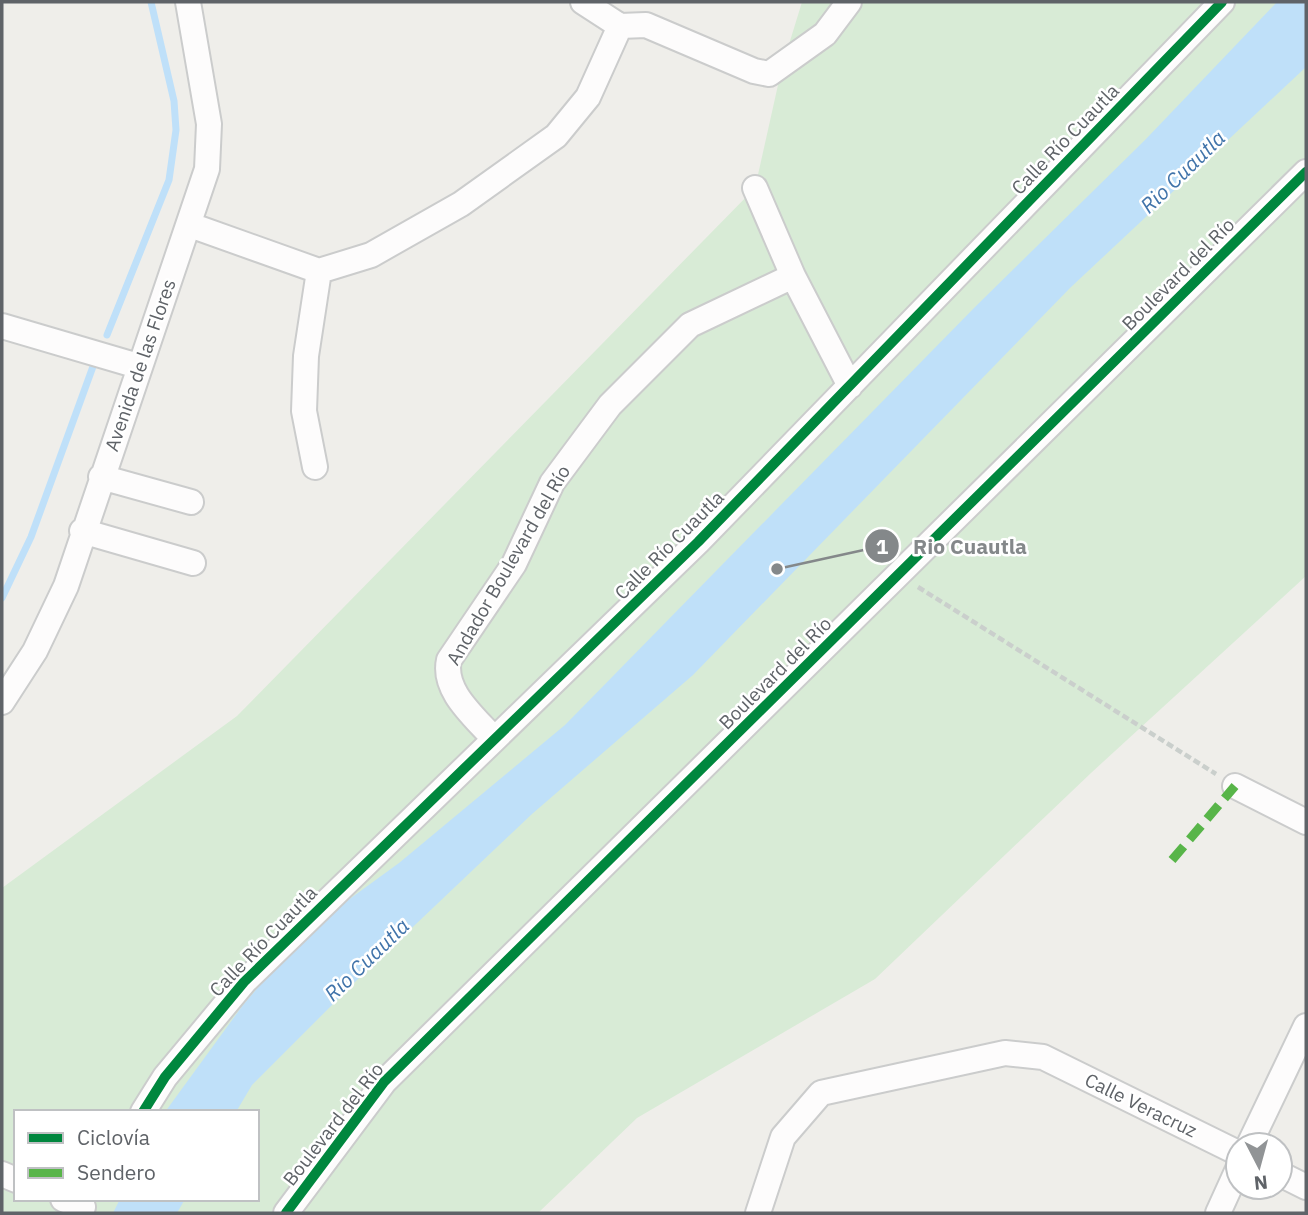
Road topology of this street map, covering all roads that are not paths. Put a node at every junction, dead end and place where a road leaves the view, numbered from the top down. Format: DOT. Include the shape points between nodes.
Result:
graph roads {
  1 [pos="583,2"];
  2 [pos="849,2"];
  3 [pos="1222,2"];
  4 [pos="190,7"];
  5 [pos="620,26"];
  6 [pos="1306,172"];
  7 [pos="755,188"];
  8 [pos="190,225"];
  9 [pos="319,271"];
  10 [pos="793,276"];
  11 [pos="2,326"];
  12 [pos="138,366"];
  13 [pos="850,386"];
  14 [pos="315,467"];
  15 [pos="101,477"];
  16 [pos="191,502"];
  17 [pos="82,531"];
  18 [pos="193,563"];
  19 [pos="2,702"];
  20 [pos="494,739"];
  21 [pos="1235,786"];
  22 [pos="1306,822"];
  23 [pos="1306,1026"];
  24 [pos="144,1110"];
  25 [pos="1256,1131"];
  26 [pos="1224,1146"];
  27 [pos="286,1213"];
  28 [pos="758,1213"];
  1 -- 5 [label="street"];
  2 -- 5 [label="street" via="825,34 769,74 646,25"];
  3 -- 13 [label="street, Calle Río Cuautla"];
  4 -- 8 [label="street, Avenida de las Flores" via="209,124 207,169"];
  5 -- 9 [label="street" via="587,97 556,136 461,204 370,255"];
  6 -- 27 [label="street, Boulevard del Río" via="384,1082"];
  7 -- 10 [label="street"];
  8 -- 9 [label="street"];
  8 -- 12 [label="street, Avenida de las Flores"];
  9 -- 14 [label="street" via="306,356 304,411"];
  10 -- 13 [label="street"];
  10 -- 20 [label="street, Andador Boulevard del Río" via="690,325 610,405 552,483 514,564 449,660 446,672 449,685"];
  11 -- 12 [label="street"];
  12 -- 15 [label="street, Avenida de las Flores"];
  13 -- 20 [label="street, Calle Río Cuautla" via="698,542"];
  15 -- 16 [label="street"];
  15 -- 17 [label="street, Avenida de las Flores"];
  17 -- 18 [label="street"];
  17 -- 19 [label="street, Avenida de las Flores" via="66,586 35,651"];
  20 -- 24 [label="street, Calle Río Cuautla" via="244,982 164,1077"];
  21 -- 22 [label="street"];
  23 -- 25 [label="street"];
  26 -- 28 [label="street, Calle Veracruz" via="1043,1057 1005,1053 821,1093 783,1137"];
}
